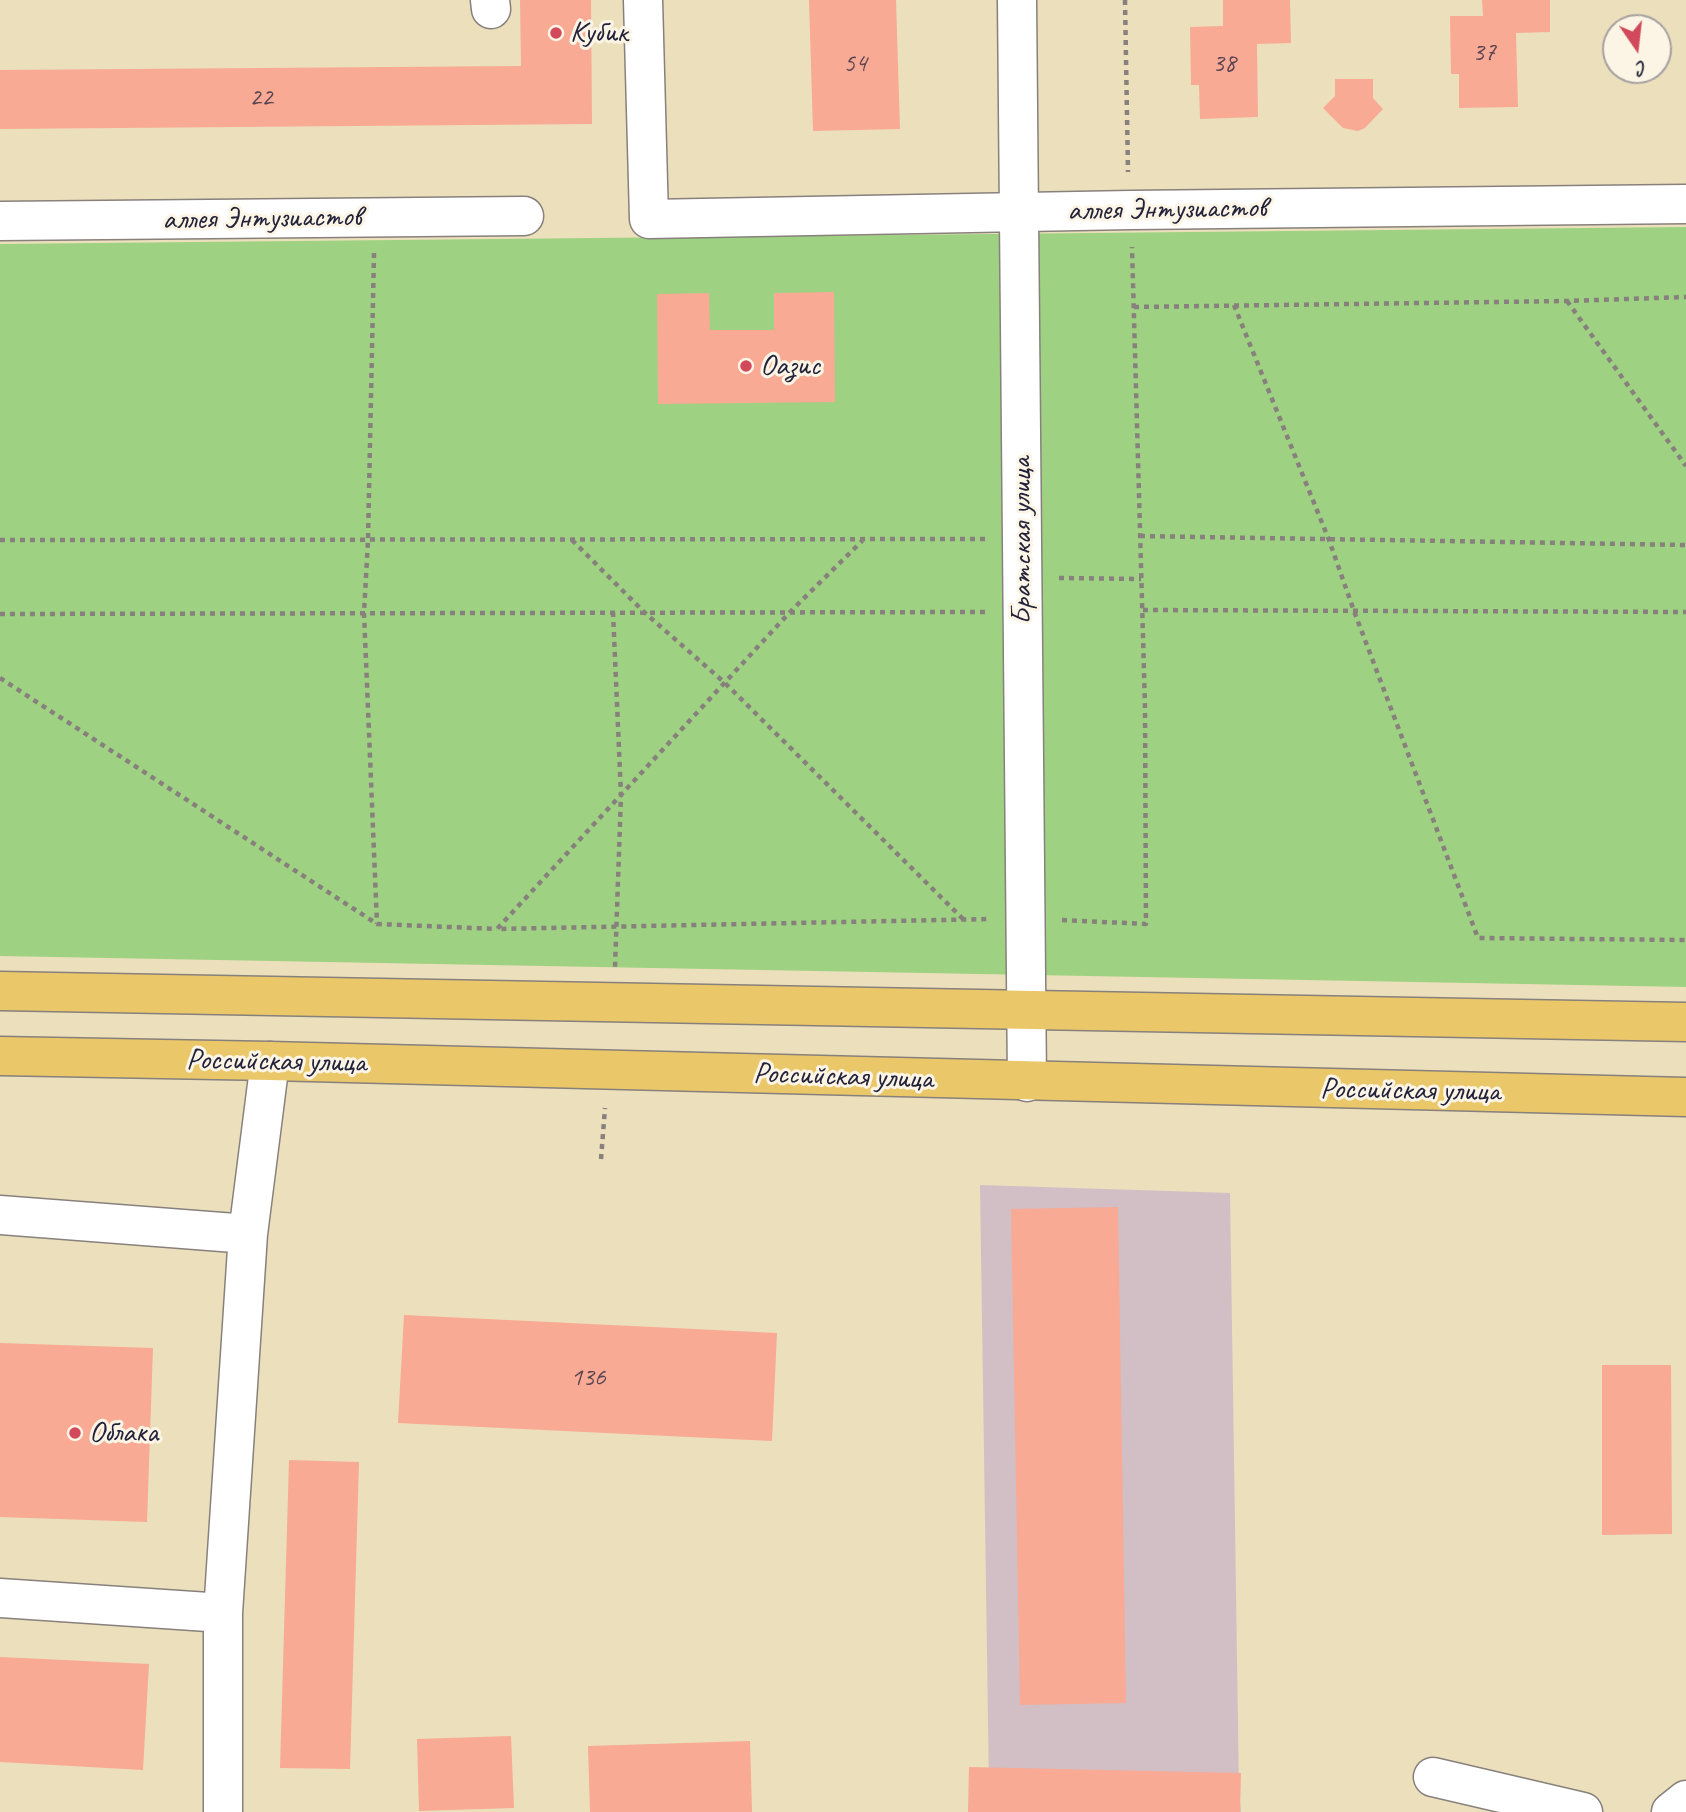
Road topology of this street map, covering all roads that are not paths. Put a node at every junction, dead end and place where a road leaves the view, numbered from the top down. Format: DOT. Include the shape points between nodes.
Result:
graph roads {
  1 [pos="643,0"];
  2 [pos="1017,0"];
  3 [pos="1686,204"];
  4 [pos="1019,212"];
  5 [pos="524,216"];
  6 [pos="0,221"];
  7 [pos="0,990"];
  8 [pos="1026,1009"];
  9 [pos="1686,1022"];
  10 [pos="0,1056"];
  11 [pos="270,1061"];
  12 [pos="1027,1082"];
  13 [pos="1686,1097"];
  14 [pos="0,1215"];
  15 [pos="248,1234"];
  16 [pos="0,1598"];
  17 [pos="223,1613"];
  18 [pos="1433,1777"];
  19 [pos="1686,1800"];
  20 [pos="223,1812"];
  21 [pos="1583,1812"];
  22 [pos="1671,1812"];
  1 -- 4 [label="street, аллея Энтузиастов" via="649,219"];
  2 -- 4 [label="street, Братская улица"];
  3 -- 4 [label="street, аллея Энтузиастов"];
  4 -- 8 [label="street, Братская улица"];
  5 -- 6 [label="street, аллея Энтузиастов"];
  7 -- 8 [label="main road"];
  8 -- 9 [label="main road"];
  8 -- 12 [label="street, Братская улица"];
  10 -- 11 [label="main road, Российская улица"];
  11 -- 12 [label="main road, Российская улица"];
  11 -- 15 [label="street"];
  12 -- 13 [label="main road, Российская улица"];
  14 -- 15 [label="street"];
  15 -- 17 [label="street"];
  16 -- 17 [label="street"];
  17 -- 20 [label="street"];
  18 -- 21 [label="street"];
  19 -- 22 [label="street"];
}
